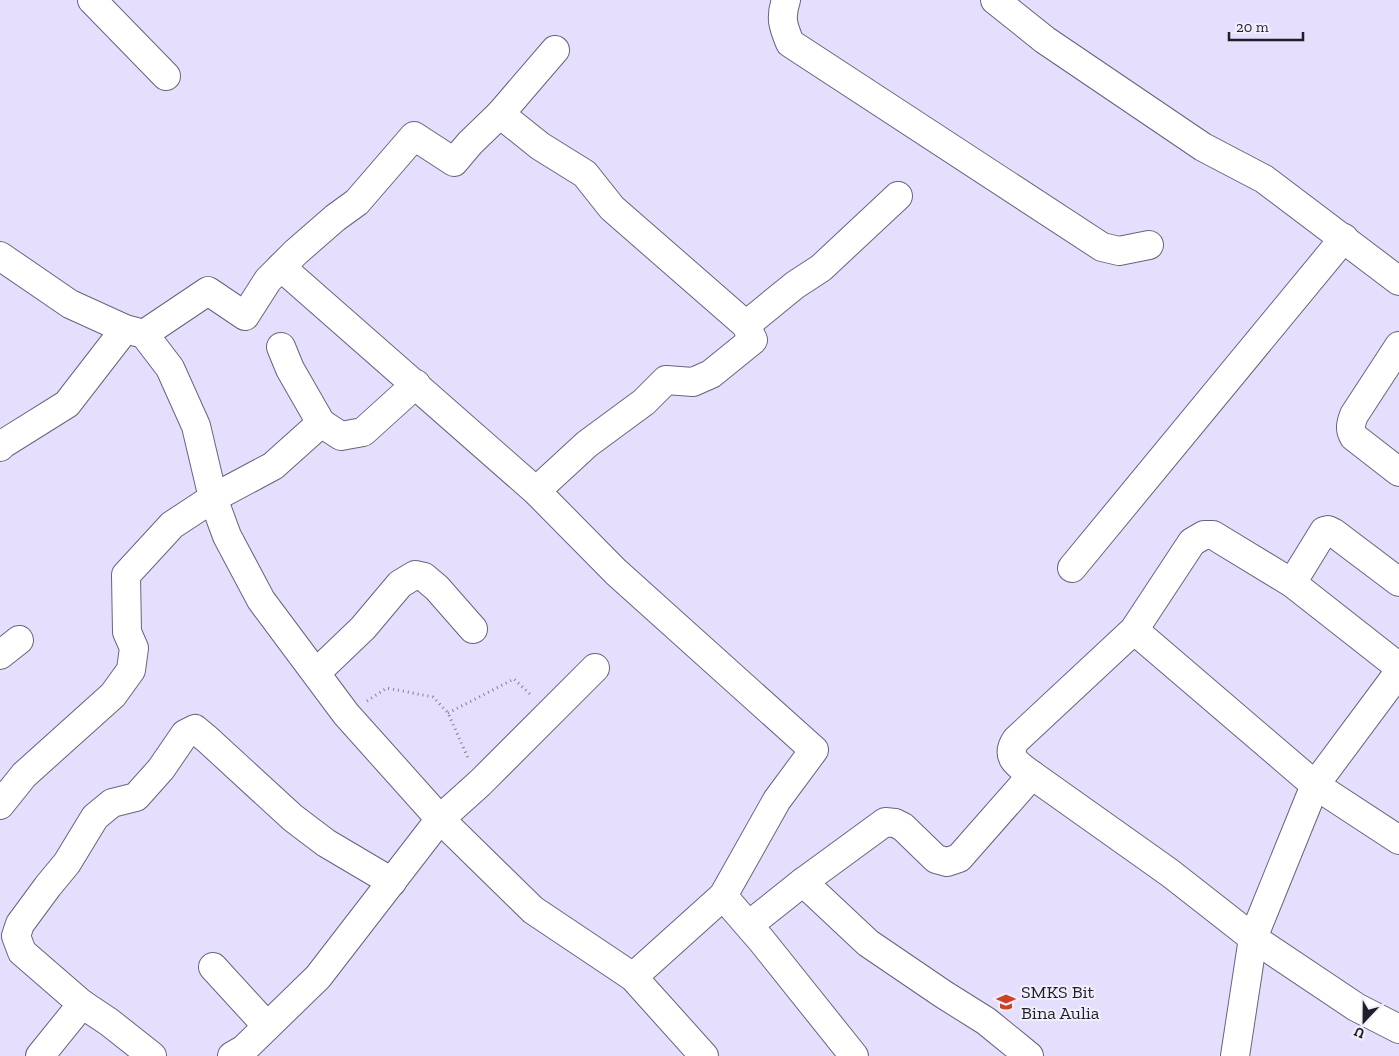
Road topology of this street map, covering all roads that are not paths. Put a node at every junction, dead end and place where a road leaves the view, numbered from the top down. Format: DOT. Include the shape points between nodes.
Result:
graph roads {
  1 [pos="92,0"];
  2 [pos="786,0"];
  3 [pos="995,0"];
  4 [pos="556,50"];
  5 [pos="166,76"];
  6 [pos="500,114"];
  7 [pos="898,196"];
  8 [pos="1344,238"];
  9 [pos="1149,245"];
  10 [pos="0,256"];
  11 [pos="282,267"];
  12 [pos="1399,281"];
  13 [pos="746,325"];
  14 [pos="134,332"];
  15 [pos="1399,346"];
  16 [pos="281,347"];
  17 [pos="416,384"];
  18 [pos="321,423"];
  19 [pos="0,447"];
  20 [pos="1399,472"];
  21 [pos="536,491"];
  22 [pos="213,498"];
  23 [pos="1072,568"];
  24 [pos="1399,582"];
  25 [pos="1292,583"];
  26 [pos="474,629"];
  27 [pos="1134,630"];
  28 [pos="1399,667"];
  29 [pos="595,668"];
  30 [pos="1399,672"];
  31 [pos="316,673"];
  32 [pos="1032,775"];
  33 [pos="1315,785"];
  34 [pos="0,805"];
  35 [pos="440,819"];
  36 [pos="1399,840"];
  37 [pos="392,882"];
  38 [pos="803,882"];
  39 [pos="723,896"];
  40 [pos="749,925"];
  41 [pos="1253,938"];
  42 [pos="213,967"];
  43 [pos="633,977"];
  44 [pos="82,1004"];
  45 [pos="267,1026"];
  46 [pos="1399,1029"];
  47 [pos="40,1056"];
  48 [pos="152,1056"];
  49 [pos="232,1056"];
  50 [pos="704,1056"];
  51 [pos="854,1056"];
  52 [pos="1029,1056"];
  53 [pos="1235,1056"];
  1 -- 5 [label="street"];
  2 -- 9 [label="street" via="782,12 783,26 790,43 1102,247 1119,251"];
  3 -- 8 [label="street" via="1044,40 1203,148 1264,179"];
  4 -- 6 [label="street"];
  6 -- 11 [label="street" via="454,162 414,136 358,202 335,218"];
  6 -- 13 [label="street" via="540,146 584,174 612,208"];
  7 -- 13 [label="street" via="821,268"];
  8 -- 12 [label="street"];
  8 -- 23 [label="street"];
  10 -- 14 [label="street" via="70,304"];
  11 -- 14 [label="street" via="268,280 245,316 208,292"];
  11 -- 17 [label="street"];
  13 -- 21 [label="street" via="754,340 711,374 693,382 666,380 644,402 587,444"];
  14 -- 19 [label="street" via="67,404"];
  14 -- 22 [label="street" via="170,368 196,426"];
  15 -- 20 [label="street" via="1351,424 1354,437"];
  16 -- 18 [label="street"];
  17 -- 18 [label="street" via="363,432 341,436"];
  17 -- 21 [label="street"];
  18 -- 22 [label="street" via="273,466"];
  21 -- 39 [label="street" via="616,572 814,750 777,800"];
  22 -- 31 [label="street" via="227,536 261,600"];
  22 -- 34 [label="street" via="172,525 126,575 127,632 134,648 131,670 113,695 24,775"];
  24 -- 25 [label="street" via="1328,530 1324,531"];
  25 -- 27 [label="street" via="1213,535 1204,534 1192,542"];
  25 -- 28 [label="street"];
  26 -- 31 [label="street" via="437,588 424,577 415,575 400,584 362,628"];
  27 -- 32 [label="street" via="1016,740 1012,746 1013,759"];
  27 -- 33 [label="street"];
  29 -- 35 [label="street"];
  30 -- 33 [label="street"];
  31 -- 35 [label="street" via="346,714"];
  32 -- 38 [label="street" via="959,858 947,862 936,859 903,827 885,822"];
  32 -- 41 [label="street" via="1170,873"];
  33 -- 36 [label="street"];
  33 -- 41 [label="street"];
  35 -- 37 [label="street"];
  35 -- 43 [label="street" via="533,910"];
  37 -- 44 [label="street" via="326,843 293,818 195,729 185,734 161,769 136,797 112,803 95,817 67,863 20,924 16,936 22,952"];
  37 -- 45 [label="street" via="318,978"];
  38 -- 40 [label="street"];
  38 -- 52 [label="street" via="868,943 986,1021"];
  39 -- 40 [label="street"];
  39 -- 43 [label="street"];
  40 -- 51 [label="street"];
  41 -- 46 [label="street" via="1356,1007"];
  41 -- 53 [label="street"];
  42 -- 45 [label="street"];
  43 -- 50 [label="street"];
  44 -- 47 [label="street"];
  44 -- 48 [label="street"];
  45 -- 49 [label="street"];
}
